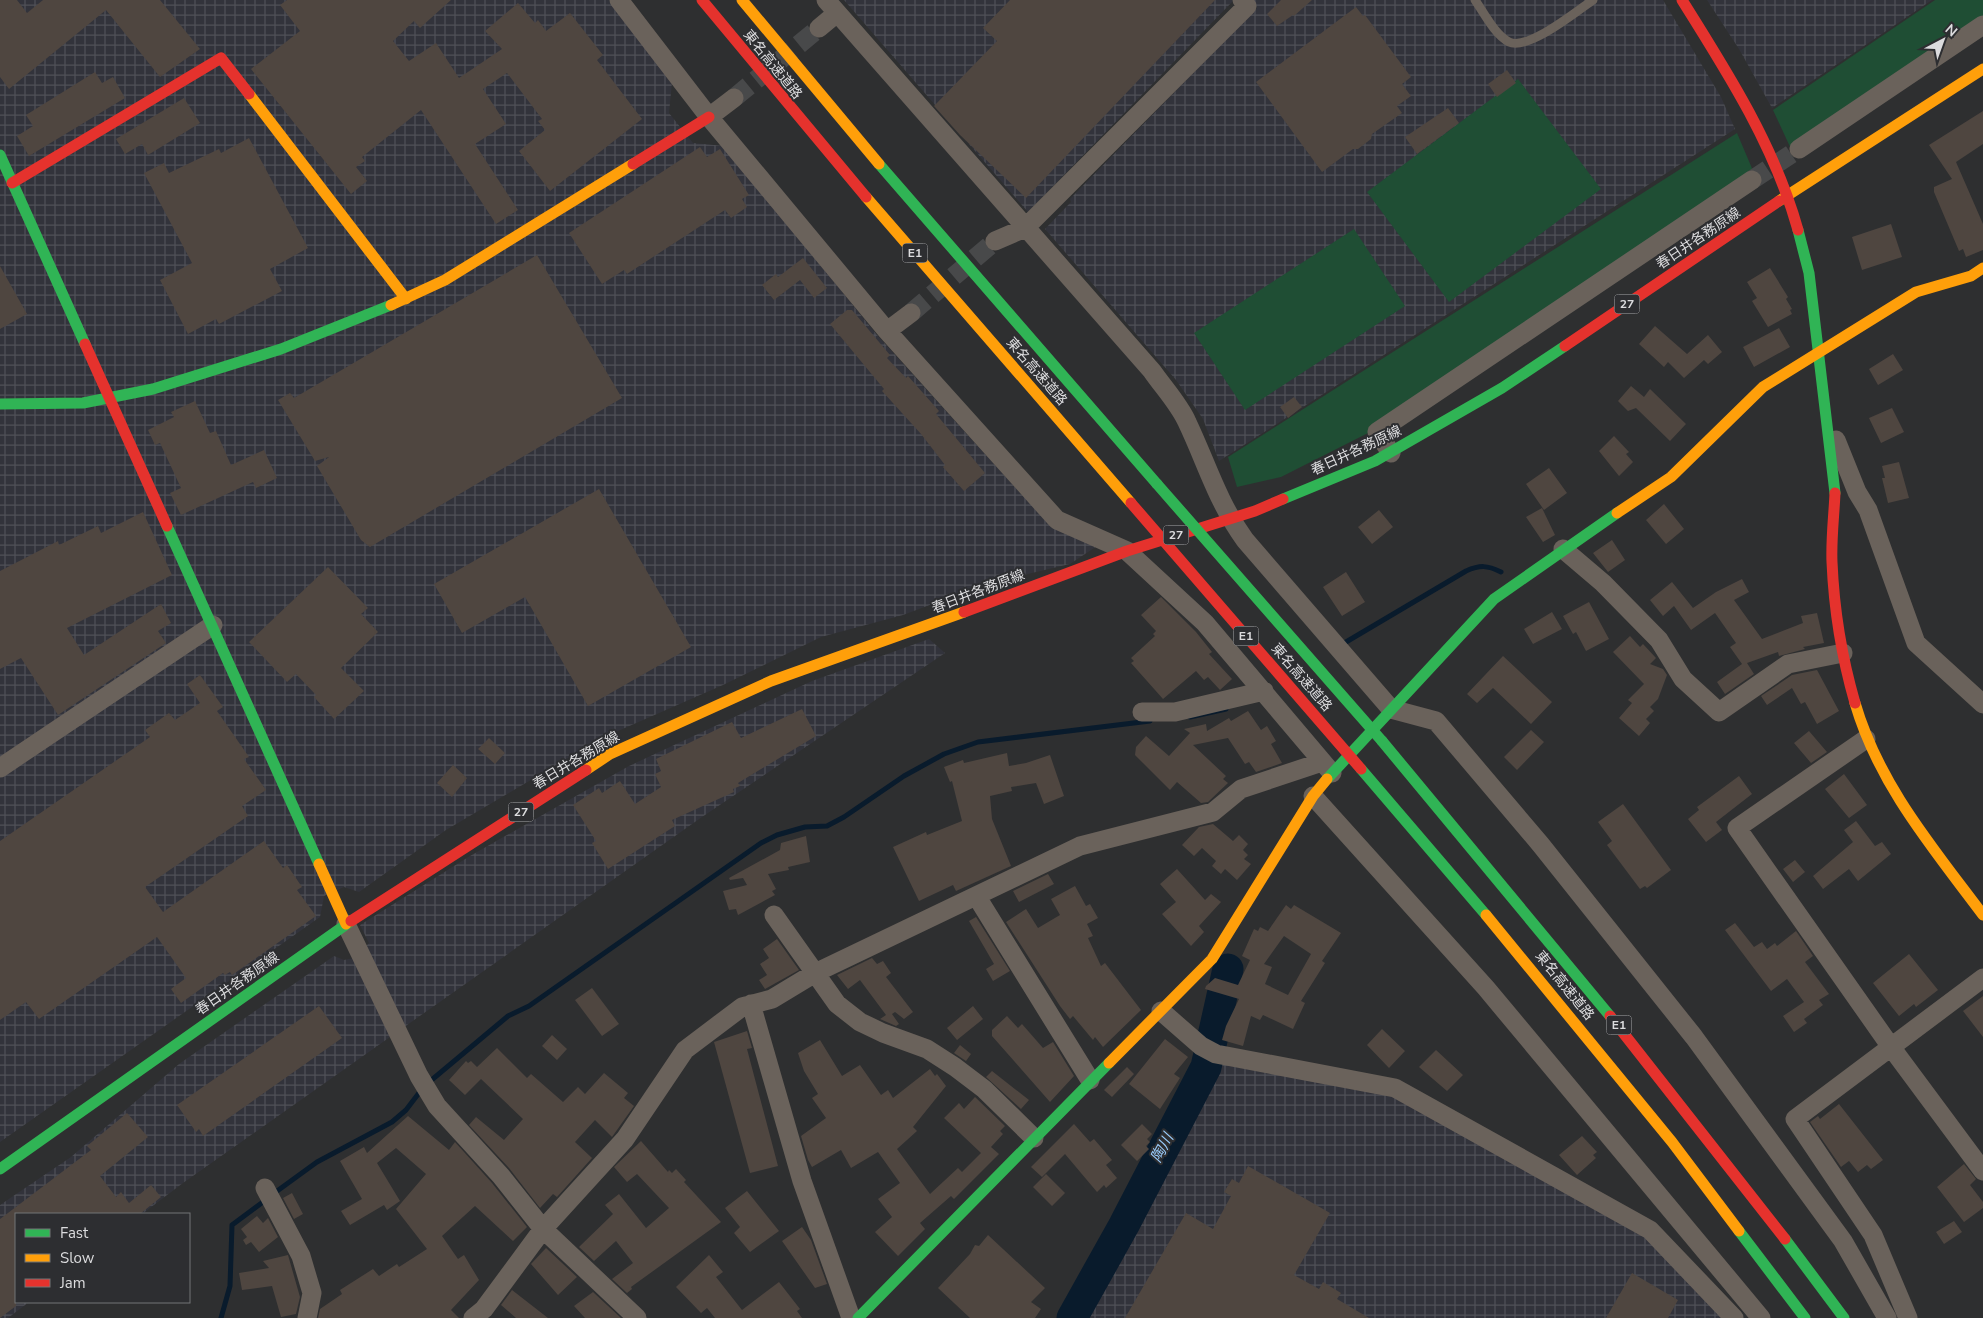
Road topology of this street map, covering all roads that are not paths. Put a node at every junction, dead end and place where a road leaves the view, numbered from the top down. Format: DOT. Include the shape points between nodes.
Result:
graph roads {
  1 [pos="619,0"];
  2 [pos="702,0"];
  3 [pos="742,0"];
  4 [pos="1242,0"];
  5 [pos="1475,0"];
  6 [pos="1593,0"];
  7 [pos="1682,0"];
  8 [pos="831,6"];
  9 [pos="1983,25"];
  10 [pos="819,28"];
  11 [pos="1983,69"];
  12 [pos="734,98"];
  13 [pos="709,117"];
  14 [pos="1799,149"];
  15 [pos="0,154"];
  16 [pos="1752,180"];
  17 [pos="12,184"];
  18 [pos="1788,195"];
  19 [pos="1025,228"];
  20 [pos="996,241"];
  21 [pos="1983,268"];
  22 [pos="406,299"];
  23 [pos="911,313"];
  24 [pos="887,331"];
  25 [pos="1820,350"];
  26 [pos="108,400"];
  27 [pos="0,404"];
  28 [pos="1829,425"];
  29 [pos="1391,453"];
  30 [pos="1230,519"];
  31 [pos="1563,549"];
  32 [pos="1127,551"];
  33 [pos="213,625"];
  34 [pos="1844,653"];
  35 [pos="1264,690"];
  36 [pos="1983,704"];
  37 [pos="1391,709"];
  38 [pos="1142,712"];
  39 [pos="1866,739"];
  40 [pos="1327,767"];
  41 [pos="0,768"];
  42 [pos="1313,796"];
  43 [pos="977,897"];
  44 [pos="774,915"];
  45 [pos="1983,915"];
  46 [pos="346,924"];
  47 [pos="815,973"];
  48 [pos="1983,978"];
  49 [pos="751,1004"];
  50 [pos="1161,1011"];
  51 [pos="1891,1047"];
  52 [pos="1090,1080"];
  53 [pos="1034,1138"];
  54 [pos="0,1169"];
  55 [pos="1983,1171"];
  56 [pos="265,1188"];
  57 [pos="543,1229"];
  58 [pos="483,1315"];
  59 [pos="307,1318"];
  60 [pos="637,1318"];
  61 [pos="851,1318"];
  62 [pos="858,1318"];
  63 [pos="1734,1318"];
  64 [pos="1761,1318"];
  65 [pos="1805,1318"];
  66 [pos="1844,1318"];
  67 [pos="1887,1318"];
  68 [pos="1908,1318"];
  1 -- 13 [label="street"];
  2 -- 65 [label="main road, 東名高速道路 / E1, bridge" via="802,122 1532,967 1672,1142"];
  3 -- 66 [label="main road, 東名高速道路 / E1, bridge" via="826,103 1382,741 1555,945 1679,1100"];
  4 -- 19 [label="street" via="1247,6"];
  5 -- 6 [label="lane" via="1500,35 1516,44 1542,34"];
  7 -- 18 [label="main road" via="1738,89"];
  8 -- 10 [label="street"];
  8 -- 19 [label="street"];
  9 -- 14 [label="street"];
  11 -- 18 [label="main road, 春日井各務原線 / 27"];
  12 -- 13 [label="street"];
  13 -- 22 [label="main road" via="446,280"];
  13 -- 24 [label="street"];
  15 -- 17 [label="main road"];
  16 -- 29 [label="street" via="1377,432"];
  17 -- 22 [label="main road" via="221,58"];
  17 -- 26 [label="main road"];
  18 -- 25 [label="main road" via="1809,273"];
  18 -- 29 [label="main road, 春日井各務原線 / 27" via="1502,388"];
  19 -- 20 [label="street"];
  19 -- 30 [label="street" via="1158,379 1186,420"];
  21 -- 25 [label="main road" via="1971,276 1916,292"];
  22 -- 26 [label="main road" via="270,354"];
  23 -- 24 [label="street"];
  24 -- 32 [label="street" via="1057,520"];
  25 -- 28 [label="main road"];
  25 -- 31 [label="main road" via="1763,387 1671,476"];
  26 -- 27 [label="main road"];
  26 -- 33 [label="main road"];
  28 -- 34 [label="main road" via="1835,486 1832,561"];
  28 -- 36 [label="street" via="1868,510 1916,643"];
  29 -- 30 [label="main road, 春日井各務原線 / 27"];
  30 -- 32 [label="main road, 春日井各務原線 / 27"];
  30 -- 37 [label="street"];
  31 -- 34 [label="street" via="1603,583 1659,640 1683,679 1719,712 1788,664"];
  31 -- 37 [label="main road" via="1494,599"];
  32 -- 35 [label="street" via="1205,623"];
  32 -- 46 [label="main road, 春日井各務原線 / 27" via="880,644 771,681 610,754"];
  33 -- 41 [label="street"];
  33 -- 46 [label="main road"];
  34 -- 39 [label="main road" via="1846,672"];
  35 -- 38 [label="street" via="1175,712"];
  35 -- 40 [label="street"];
  37 -- 40 [label="main road"];
  37 -- 67 [label="street" via="1436,721 1541,845 1694,1037 1843,1241"];
  39 -- 45 [label="main road" via="1902,807"];
  39 -- 51 [label="street" via="1736,828"];
  40 -- 42 [label="main road"];
  40 -- 43 [label="street" via="1241,789 1213,812 1080,846"];
  42 -- 50 [label="main road" via="1212,959"];
  42 -- 64 [label="street" via="1486,988"];
  43 -- 47 [label="street"];
  43 -- 52 [label="street"];
  44 -- 47 [label="street"];
  46 -- 54 [label="main road, 春日井各務原線 / 27"];
  46 -- 57 [label="street" via="419,1076 437,1106 501,1176"];
  47 -- 49 [label="street" via="772,999"];
  47 -- 53 [label="street" via="837,1004 860,1022 927,1049 955,1067 984,1088"];
  48 -- 51 [label="street"];
  49 -- 57 [label="street" via="742,1007 685,1050 625,1139"];
  49 -- 61 [label="street" via="802,1180"];
  50 -- 52 [label="main road"];
  50 -- 63 [label="street" via="1209,1050 1395,1088 1650,1230"];
  51 -- 55 [label="street"];
  51 -- 68 [label="street" via="1795,1119 1873,1235"];
  52 -- 53 [label="main road"];
  53 -- 62 [label="main road"];
  56 -- 59 [label="street" via="301,1256 312,1293"];
  57 -- 58 [label="street"];
  57 -- 60 [label="street"];
}
